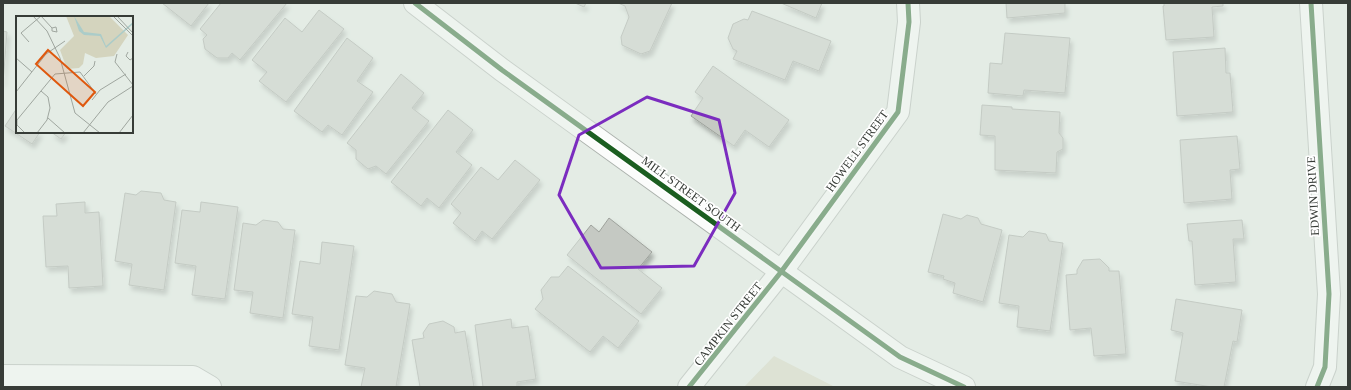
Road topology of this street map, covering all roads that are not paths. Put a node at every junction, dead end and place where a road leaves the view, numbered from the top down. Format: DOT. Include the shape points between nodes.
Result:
graph roads {
  1 [pos="415,3"];
  2 [pos="908,3"];
  3 [pos="1311,3"];
  4 [pos="781,272"];
  5 [pos="3,376"];
  6 [pos="210,387"];
  7 [pos="689,387"];
  8 [pos="964,387"];
  9 [pos="1317,387"];
  1 -- 4 [label="street, MILL STREET SOUTH" via="502,70"];
  2 -- 4 [label="street, HOWELL STREET" via="909,22 898,112"];
  3 -- 9 [label="street, EDWIN DRIVE" via="1329,294 1325,367"];
  4 -- 7 [label="street, CAMPKIN STREET"];
  4 -- 8 [label="street, MILL STREET SOUTH" via="900,357"];
  5 -- 6 [label="street" via="193,377"];
}
